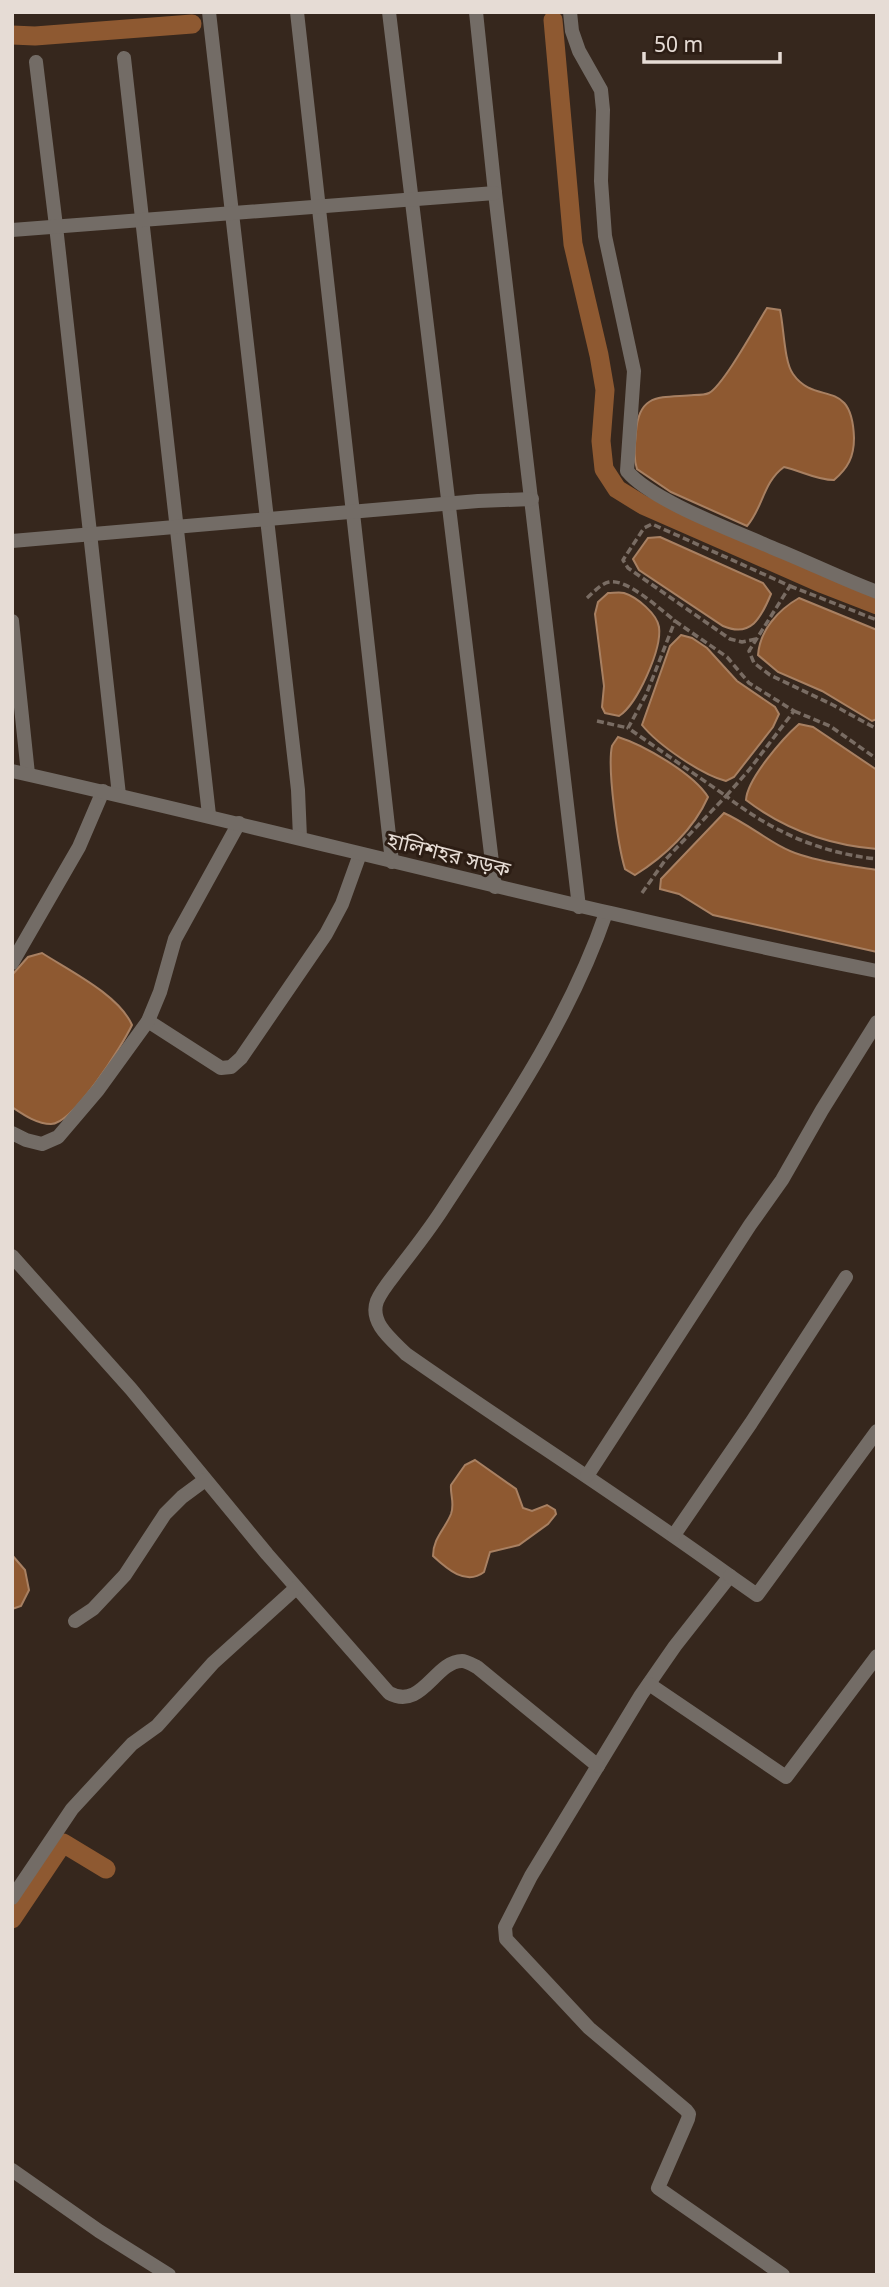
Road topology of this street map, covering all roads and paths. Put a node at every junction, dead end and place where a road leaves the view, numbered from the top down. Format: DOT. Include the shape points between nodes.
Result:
graph roads {
  1 [pos="209,12"];
  2 [pos="298,12"];
  3 [pos="389,12"];
  4 [pos="476,12"];
  5 [pos="570,12"];
  6 [pos="124,58"];
  7 [pos="36,62"];
  8 [pos="495,193"];
  9 [pos="412,199"];
  10 [pos="319,206"];
  11 [pos="233,213"];
  12 [pos="142,220"];
  13 [pos="57,226"];
  14 [pos="12,230"];
  15 [pos="532,499"];
  16 [pos="448,504"];
  17 [pos="354,512"];
  18 [pos="267,520"];
  19 [pos="177,528"];
  20 [pos="91,535"];
  21 [pos="12,541"];
  22 [pos="790,586"];
  23 [pos="877,592"];
  24 [pos="587,598"];
  25 [pos="877,620"];
  26 [pos="12,621"];
  27 [pos="675,621"];
  28 [pos="755,639"];
  29 [pos="794,711"];
  30 [pos="597,721"];
  31 [pos="628,728"];
  32 [pos="877,729"];
  33 [pos="877,759"];
  34 [pos="12,771"];
  35 [pos="28,774"];
  36 [pos="103,791"];
  37 [pos="119,795"];
  38 [pos="726,796"];
  39 [pos="209,815"];
  40 [pos="239,823"];
  41 [pos="300,838"];
  42 [pos="360,854"];
  43 [pos="877,859"];
  44 [pos="392,863"];
  45 [pos="495,887"];
  46 [pos="642,893"];
  47 [pos="579,907"];
  48 [pos="606,913"];
  49 [pos="12,963"];
  50 [pos="877,971"];
  51 [pos="148,1021"];
  52 [pos="877,1022"];
  53 [pos="12,1133"];
  54 [pos="12,1256"];
  55 [pos="846,1276"];
  56 [pos="877,1431"];
  57 [pos="587,1476"];
  58 [pos="205,1480"];
  59 [pos="674,1535"];
  60 [pos="730,1576"];
  61 [pos="296,1588"];
  62 [pos="75,1622"];
  63 [pos="877,1656"];
  64 [pos="649,1684"];
  65 [pos="598,1766"];
  66 [pos="12,1898"];
  67 [pos="12,2170"];
  68 [pos="169,2275"];
  69 [pos="783,2275"];
  1 -- 11 [label="street"];
  2 -- 10 [label="street"];
  3 -- 9 [label="street"];
  4 -- 8 [label="street"];
  5 -- 23 [label="street" via="579,51 601,90 605,236 634,371 626,471 659,496"];
  6 -- 12 [label="street"];
  7 -- 13 [label="street"];
  8 -- 9 [label="street"];
  8 -- 15 [label="street"];
  9 -- 10 [label="street"];
  9 -- 16 [label="street"];
  10 -- 11 [label="street"];
  10 -- 17 [label="street"];
  11 -- 12 [label="street"];
  11 -- 18 [label="street"];
  12 -- 13 [label="street"];
  12 -- 19 [label="street"];
  13 -- 14 [label="street"];
  13 -- 20 [label="street"];
  15 -- 16 [label="street"];
  15 -- 47 [label="street"];
  16 -- 17 [label="street"];
  16 -- 45 [label="street"];
  17 -- 18 [label="street"];
  17 -- 44 [label="street"];
  18 -- 19 [label="street"];
  18 -- 41 [label="street"];
  19 -- 20 [label="street"];
  19 -- 39 [label="street"];
  20 -- 21 [label="street"];
  20 -- 37 [label="street"];
  22 -- 25 [label="path"];
  22 -- 28 [label="path"];
  22 -- 28 [label="path" via="652,524 643,528 623,560 628,568 730,639"];
  24 -- 27 [label="path" via="609,582 619,583"];
  26 -- 35 [label="street"];
  27 -- 29 [label="path" via="727,657 749,683"];
  27 -- 31 [label="path"];
  28 -- 32 [label="path" via="750,651 754,663 770,675"];
  29 -- 33 [label="path" via="830,726"];
  29 -- 38 [label="path"];
  30 -- 31 [label="path"];
  31 -- 38 [label="path"];
  34 -- 35 [label="street, হালিশহর সড়ক"];
  35 -- 36 [label="street, হালিশহর সড়ক"];
  36 -- 37 [label="street, হালিশহর সড়ক"];
  36 -- 49 [label="street" via="79,847"];
  37 -- 39 [label="street, হালিশহর সড়ক"];
  38 -- 43 [label="path" via="790,837 854,857"];
  38 -- 46 [label="path" via="666,859"];
  39 -- 40 [label="street, হালিশহর সড়ক"];
  40 -- 41 [label="street, হালিশহর সড়ক"];
  40 -- 51 [label="street" via="175,939"];
  41 -- 42 [label="street, হালিশহর সড়ক"];
  42 -- 44 [label="street, হালিশহর সড়ক"];
  42 -- 51 [label="street" via="326,934 231,1067 221,1068"];
  44 -- 45 [label="street, হালিশহর সড়ক"];
  45 -- 47 [label="street, হালিশহর সড়ক"];
  47 -- 48 [label="street, হালিশহর সড়ক"];
  48 -- 50 [label="street, হালিশহর সড়ক"];
  48 -- 57 [label="street" via="580,981 534,1065 427,1233 376,1303 376,1320 406,1353"];
  51 -- 53 [label="street" via="58,1137 42,1144"];
  52 -- 57 [label="street" via="782,1180"];
  54 -- 58 [label="street"];
  55 -- 59 [label="street"];
  56 -- 60 [label="street" via="757,1595"];
  57 -- 59 [label="street"];
  58 -- 61 [label="street"];
  58 -- 62 [label="street" via="164,1514 125,1575"];
  59 -- 60 [label="street"];
  60 -- 64 [label="street"];
  61 -- 65 [label="street" via="389,1693 409,1697 462,1661 478,1667"];
  61 -- 66 [label="street" via="213,1664 72,1809"];
  63 -- 64 [label="street" via="786,1777"];
  64 -- 65 [label="street"];
  65 -- 69 [label="street" via="512,1911 506,1939 589,2028 689,2114 658,2188"];
  67 -- 68 [label="street"];
}
